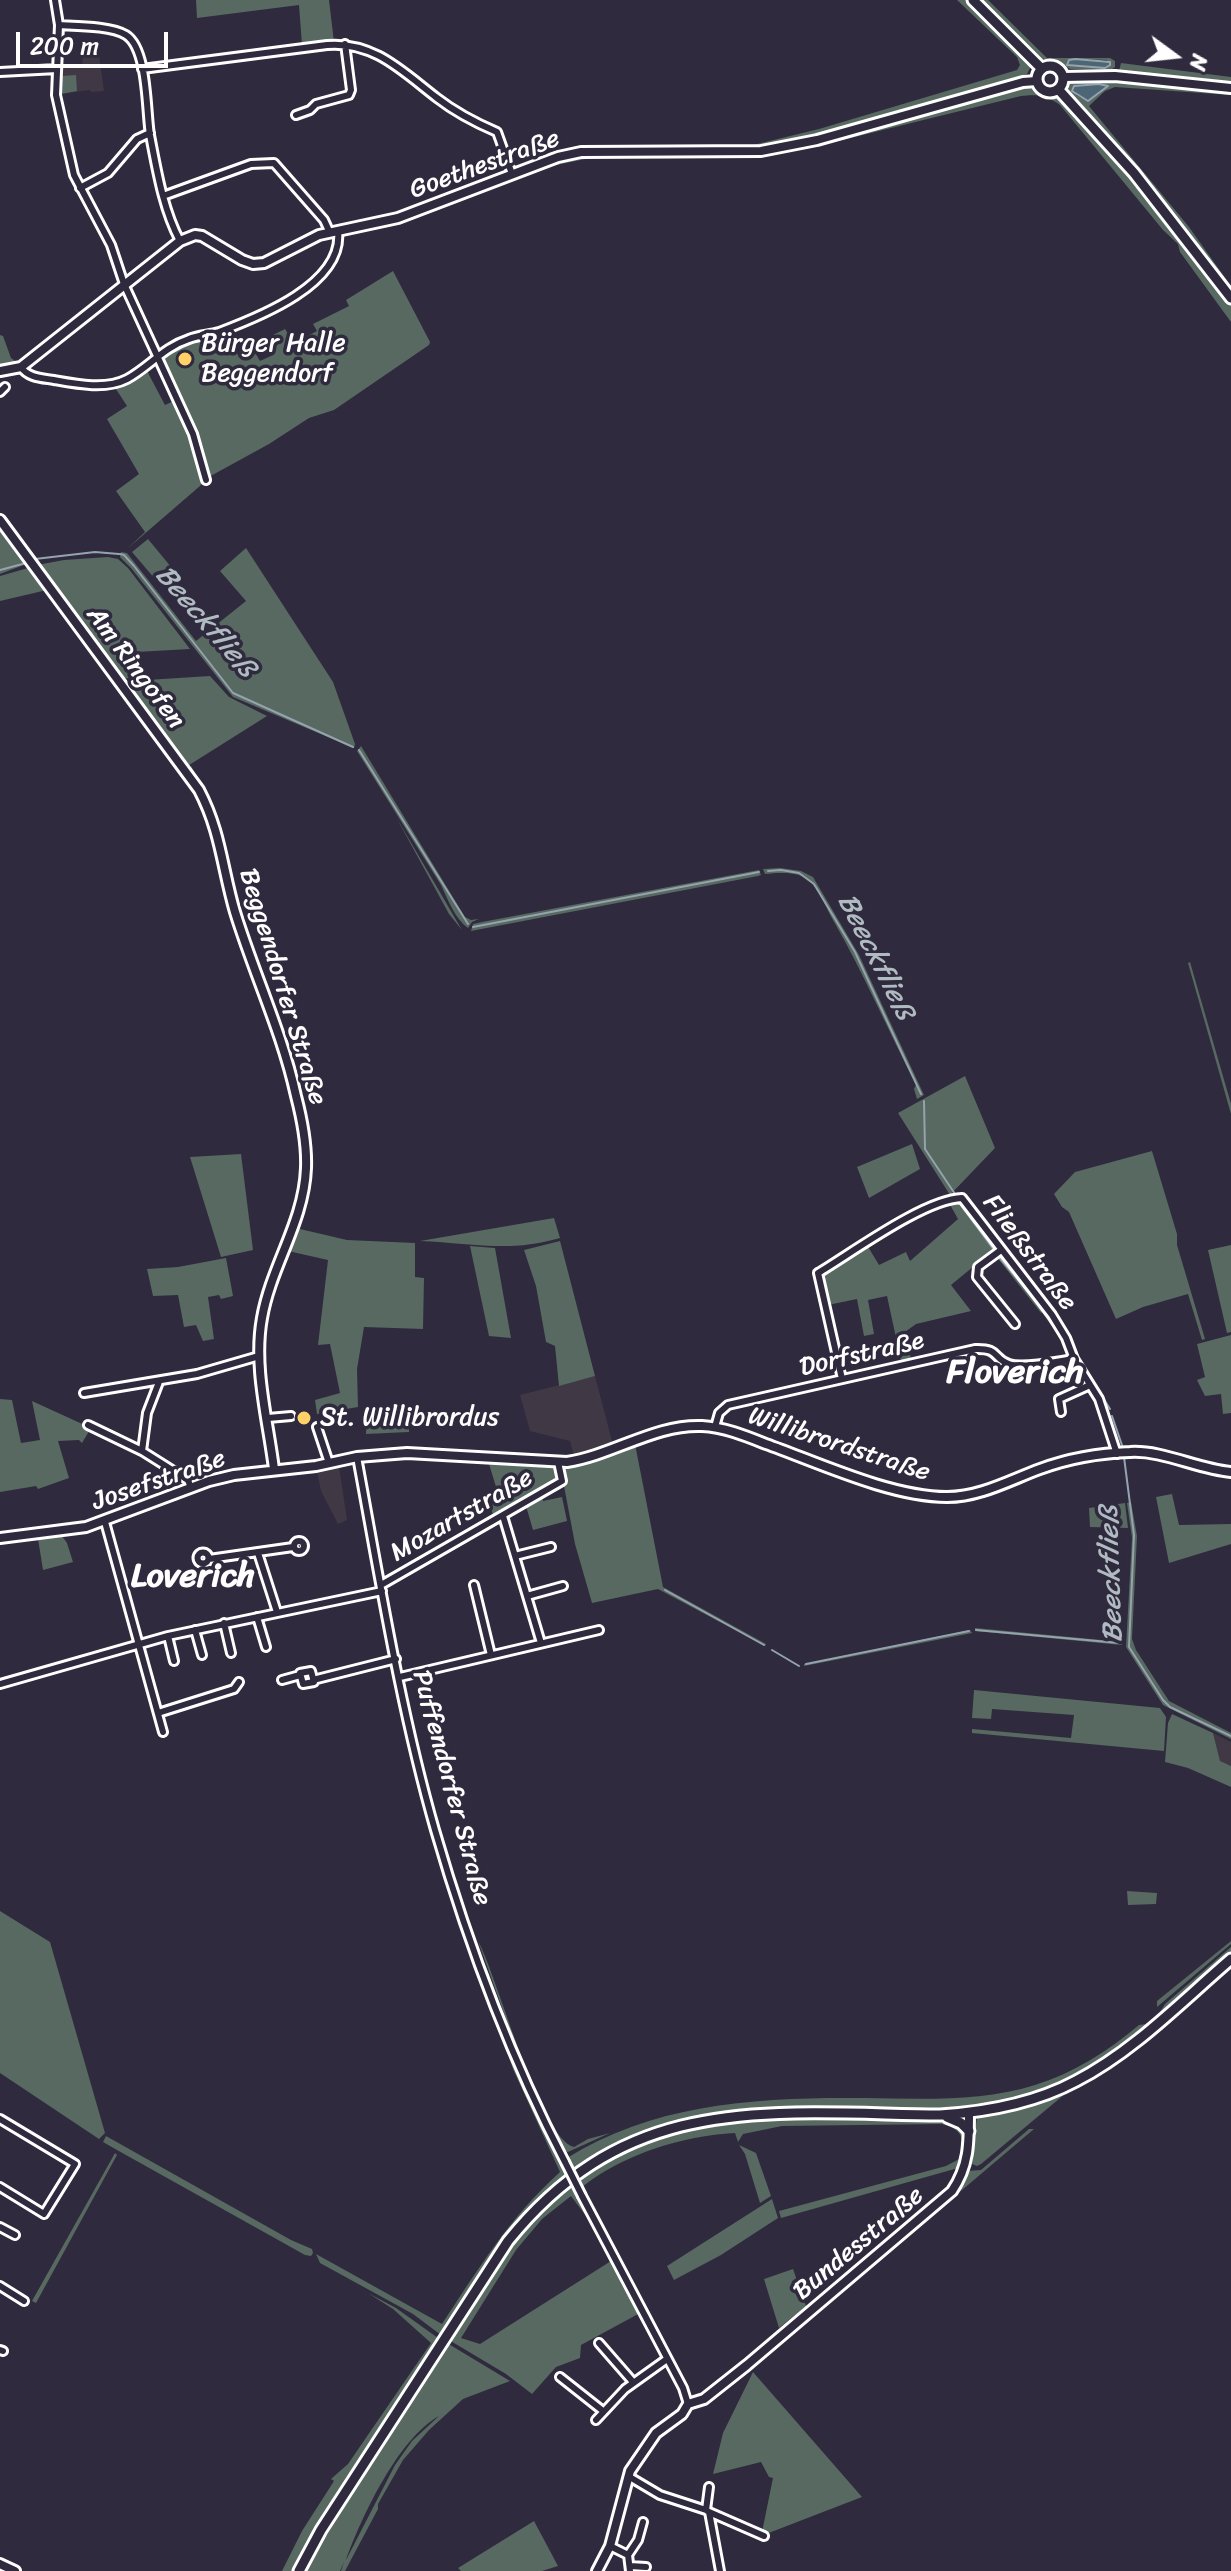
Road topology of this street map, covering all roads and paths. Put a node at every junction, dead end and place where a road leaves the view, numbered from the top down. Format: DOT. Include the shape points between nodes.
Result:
graph roads {
  1 [pos="55,0"];
  2 [pos="973,0"];
  3 [pos="59,25"];
  4 [pos="345,44"];
  5 [pos="57,69"];
  6 [pos="142,69"];
  7 [pos="1042,69"];
  8 [pos="0,72"];
  9 [pos="1063,77"];
  10 [pos="1037,81"];
  11 [pos="1231,88"];
  12 [pos="1058,89"];
  13 [pos="296,115"];
  14 [pos="150,133"];
  15 [pos="512,174"];
  16 [pos="80,188"];
  17 [pos="163,196"];
  18 [pos="334,232"];
  19 [pos="180,241"];
  20 [pos="124,284"];
  21 [pos="1231,298"];
  22 [pos="158,355"];
  23 [pos="21,367"];
  24 [pos="0,371"];
  25 [pos="206,480"];
  26 [pos="0,520"];
  27 [pos="221,848"];
  28 [pos="1001,1250"];
  29 [pos="1015,1324"];
  30 [pos="259,1356"];
  31 [pos="1074,1359"];
  32 [pos="842,1379"];
  33 [pos="159,1382"];
  34 [pos="1090,1385"];
  35 [pos="84,1393"];
  36 [pos="1061,1412"];
  37 [pos="291,1416"];
  38 [pos="268,1418"];
  39 [pos="88,1425"];
  40 [pos="317,1427"];
  41 [pos="715,1427"];
  42 [pos="142,1451"];
  43 [pos="1117,1454"];
  44 [pos="357,1457"];
  45 [pos="558,1462"];
  46 [pos="329,1463"];
  47 [pos="274,1469"];
  48 [pos="1231,1472"];
  49 [pos="191,1488"];
  50 [pos="503,1516"];
  51 [pos="105,1522"];
  52 [pos="0,1538"];
  53 [pos="293,1547"];
  54 [pos="551,1547"];
  55 [pos="258,1553"];
  56 [pos="515,1556"];
  57 [pos="209,1559"];
  58 [pos="474,1585"];
  59 [pos="563,1586"];
  60 [pos="382,1588"];
  61 [pos="527,1596"];
  62 [pos="277,1612"];
  63 [pos="257,1617"];
  64 [pos="224,1623"];
  65 [pos="195,1630"];
  66 [pos="599,1630"];
  67 [pos="168,1636"];
  68 [pos="138,1643"];
  69 [pos="541,1643"];
  70 [pos="266,1647"];
  71 [pos="231,1653"];
  72 [pos="202,1655"];
  73 [pos="491,1655"];
  74 [pos="396,1659"];
  75 [pos="174,1661"];
  76 [pos="400,1677"];
  77 [pos="282,1680"];
  78 [pos="239,1682"];
  79 [pos="0,1684"];
  80 [pos="158,1713"];
  81 [pos="163,1732"];
  82 [pos="1231,1959"];
  83 [pos="969,2113"];
  84 [pos="940,2115"];
  85 [pos="2,2120"];
  86 [pos="0,2129"];
  87 [pos="969,2131"];
  88 [pos="0,2187"];
  89 [pos="0,2227"];
  90 [pos="15,2235"];
  91 [pos="0,2286"];
  92 [pos="24,2301"];
  93 [pos="599,2343"];
  94 [pos="667,2359"];
  95 [pos="560,2377"];
  96 [pos="633,2382"];
  97 [pos="688,2404"];
  98 [pos="603,2411"];
  99 [pos="596,2420"];
  100 [pos="628,2476"];
  101 [pos="709,2487"];
  102 [pos="707,2511"];
  103 [pos="643,2522"];
  104 [pos="764,2536"];
  105 [pos="610,2546"];
  106 [pos="628,2555"];
  107 [pos="0,2564"];
  108 [pos="646,2567"];
  109 [pos="630,2569"];
  110 [pos="15,2571"];
  111 [pos="299,2571"];
  112 [pos="597,2571"];
  113 [pos="720,2571"];
  1 -- 3 [label="street"];
  2 -- 7 [label="main road"];
  3 -- 5 [label="street"];
  3 -- 6 [label="street" via="123,33 134,43"];
  4 -- 6 [label="street"];
  4 -- 13 [label="street" via="349,95"];
  4 -- 15 [label="street" via="388,60 450,107 497,132"];
  5 -- 8 [label="street"];
  5 -- 16 [label="street" via="56,95"];
  6 -- 14 [label="street"];
  7 -- 9 [label="main road" via="1055,67"];
  7 -- 10 [label="main road"];
  9 -- 11 [label="street" via="1128,76"];
  9 -- 12 [label="main road"];
  10 -- 12 [label="main road" via="1045,91"];
  10 -- 15 [label="street, Goethestraße" via="761,151 581,152"];
  12 -- 21 [label="main road" via="1134,173"];
  14 -- 16 [label="street" via="137,139 108,173"];
  14 -- 17 [label="street"];
  15 -- 18 [label="street, Goethestraße" via="398,218"];
  16 -- 20 [label="street" via="103,227"];
  17 -- 18 [label="street" via="251,164 274,163"];
  17 -- 19 [label="street"];
  18 -- 19 [label="street, Goethestraße" via="257,264 202,236"];
  18 -- 22 [label="street" via="339,244 317,282 238,325 189,338"];
  19 -- 20 [label="street"];
  20 -- 22 [label="street"];
  20 -- 23 [label="street"];
  22 -- 23 [label="street" via="124,381 100,385 39,378"];
  22 -- 25 [label="street" via="193,434"];
  23 -- 24 [label="street"];
  26 -- 27 [label="street, Am Ringofen" via="195,783"];
  27 -- 30 [label="street, Beggendorfer Straße" via="235,913 287,1057 305,1148 302,1198 266,1299"];
  28 -- 29 [label="street" via="978,1267 977,1277"];
  28 -- 31 [label="street, Fließstraße" via="1052,1315"];
  28 -- 32 [label="street, Fließstraße" via="966,1200 951,1198 925,1208 818,1273"];
  30 -- 33 [label="street"];
  30 -- 38 [label="street, Beggendorfer Straße"];
  31 -- 32 [label="street, Dorfstraße" via="1014,1365 994,1352 975,1349"];
  31 -- 34 [label="street, Fließstraße"];
  32 -- 41 [label="street, Dorfstraße" via="728,1405"];
  33 -- 35 [label="street"];
  33 -- 42 [label="street" via="147,1413"];
  34 -- 36 [label="street" via="1059,1399"];
  34 -- 43 [label="street, Fließstraße" via="1106,1414"];
  37 -- 38 [label="street"];
  38 -- 47 [label="street, Beggendorfer Straße"];
  39 -- 42 [label="street"];
  40 -- 46 [label="street"];
  41 -- 43 [label="street, Willibrordstraße" via="870,1481 948,1497 987,1490 1061,1463"];
  41 -- 45 [label="street, Josefstraße" via="669,1430 581,1460"];
  42 -- 49 [label="street" via="188,1480"];
  43 -- 48 [label="street, Willibrordstraße" via="1148,1453"];
  44 -- 45 [label="street, Josefstraße" via="407,1453"];
  44 -- 46 [label="street, Josefstraße"];
  44 -- 60 [label="street, Puffendorfer Straße"];
  45 -- 50 [label="street, Mozartstraße" via="562,1481"];
  46 -- 47 [label="street, Josefstraße"];
  47 -- 49 [label="street, Josefstraße"];
  49 -- 51 [label="street, Josefstraße"];
  50 -- 56 [label="street"];
  50 -- 60 [label="street, Mozartstraße"];
  51 -- 52 [label="street, Josefstraße"];
  51 -- 68 [label="street"];
  53 -- 55 [label="street"];
  54 -- 56 [label="street"];
  55 -- 57 [label="street"];
  55 -- 62 [label="street"];
  56 -- 61 [label="street"];
  58 -- 73 [label="street"];
  59 -- 61 [label="street"];
  60 -- 62 [label="street, Mozartstraße"];
  60 -- 74 [label="street, Puffendorfer Straße"];
  61 -- 69 [label="street"];
  62 -- 63 [label="street, Mozartstraße"];
  63 -- 64 [label="street, Mozartstraße"];
  63 -- 70 [label="street"];
  64 -- 65 [label="street, Mozartstraße"];
  64 -- 71 [label="street"];
  65 -- 67 [label="street, Mozartstraße"];
  65 -- 72 [label="street"];
  66 -- 69 [label="street"];
  67 -- 68 [label="street, Mozartstraße"];
  67 -- 75 [label="street"];
  68 -- 79 [label="street, Mozartstraße"];
  68 -- 80 [label="street"];
  69 -- 73 [label="street"];
  73 -- 76 [label="street"];
  74 -- 76 [label="street, Puffendorfer Straße"];
  74 -- 77 [label="street" via="314,1682 303,1684 300,1675"];
  76 -- 94 [label="street, Puffendorfer Straße, bridge" via="425,1792 517,2065"];
  78 -- 80 [label="street" via="234,1689"];
  80 -- 81 [label="street"];
  82 -- 83 [label="main road" via="1132,2043 1076,2081 1039,2097"];
  83 -- 84 [label="main road"];
  83 -- 87 [label="street"];
  84 -- 87 [label="main road"];
  84 -- 111 [label="main road" via="705,2120 637,2139 584,2168 544,2200 508,2241"];
  85 -- 86 [label="street"];
  85 -- 88 [label="street" via="75,2164 44,2214"];
  87 -- 97 [label="street, Bundesstraße" via="963,2174 946,2196 718,2389"];
  89 -- 90 [label="street"];
  91 -- 92 [label="street"];
  93 -- 96 [label="street"];
  94 -- 96 [label="street"];
  94 -- 97 [label="street, Puffendorfer Straße"];
  95 -- 98 [label="street"];
  96 -- 98 [label="street"];
  97 -- 100 [label="street, Bundesstraße" via="656,2433"];
  98 -- 99 [label="street"];
  100 -- 102 [label="street" via="660,2495"];
  100 -- 105 [label="street, Bundesstraße"];
  101 -- 102 [label="street"];
  102 -- 104 [label="street"];
  102 -- 113 [label="street"];
  103 -- 106 [label="street"];
  105 -- 106 [label="street"];
  105 -- 112 [label="street, Bundesstraße"];
  106 -- 109 [label="street"];
  107 -- 110 [label="street"];
  108 -- 109 [label="street"];
}
